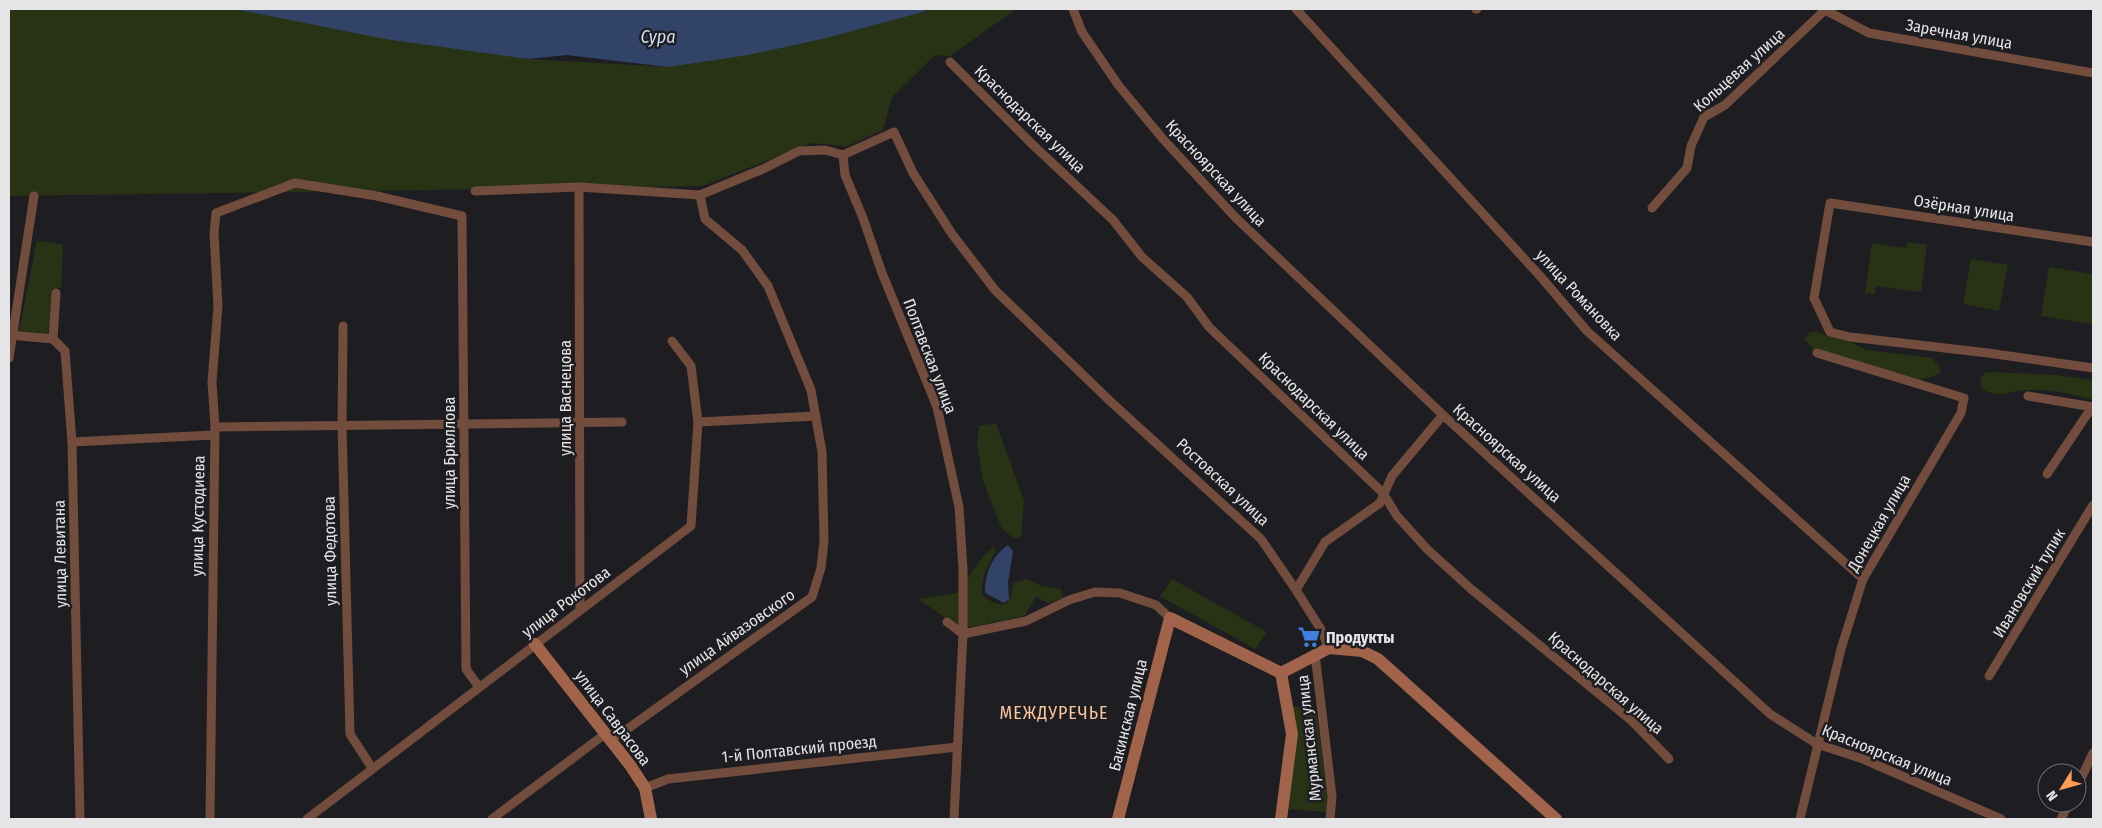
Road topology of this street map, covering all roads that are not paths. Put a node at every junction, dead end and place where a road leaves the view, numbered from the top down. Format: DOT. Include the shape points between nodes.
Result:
graph roads {
  1 [pos="1073,9"];
  2 [pos="1296,9"];
  3 [pos="1825,9"];
  4 [pos="950,62"];
  5 [pos="2093,73"];
  6 [pos="843,155"];
  7 [pos="579,187"];
  8 [pos="475,191"];
  9 [pos="700,195"];
  10 [pos="34,196"];
  11 [pos="1652,208"];
  12 [pos="462,216"];
  13 [pos="2093,242"];
  14 [pos="56,293"];
  15 [pos="343,326"];
  16 [pos="10,334"];
  17 [pos="53,339"];
  18 [pos="672,341"];
  19 [pos="1817,353"];
  20 [pos="9,358"];
  21 [pos="2093,368"];
  22 [pos="2028,396"];
  23 [pos="2093,407"];
  24 [pos="1443,415"];
  25 [pos="816,416"];
  26 [pos="580,422"];
  27 [pos="622,422"];
  28 [pos="698,422"];
  29 [pos="464,424"];
  30 [pos="342,425"];
  31 [pos="214,430"];
  32 [pos="72,442"];
  33 [pos="2048,474"];
  34 [pos="1383,493"];
  35 [pos="2093,505"];
  36 [pos="1863,579"];
  37 [pos="1296,590"];
  38 [pos="580,610"];
  39 [pos="1170,618"];
  40 [pos="947,622"];
  41 [pos="963,634"];
  42 [pos="535,644"];
  43 [pos="1329,648"];
  44 [pos="1315,654"];
  45 [pos="1281,673"];
  46 [pos="1989,676"];
  47 [pos="479,687"];
  48 [pos="605,734"];
  49 [pos="1817,744"];
  50 [pos="957,747"];
  51 [pos="2093,753"];
  52 [pos="1669,759"];
  53 [pos="2087,766"];
  54 [pos="372,768"];
  55 [pos="645,788"];
  56 [pos="80,819"];
  57 [pos="210,819"];
  58 [pos="307,819"];
  59 [pos="492,819"];
  60 [pos="651,819"];
  61 [pos="954,819"];
  62 [pos="1118,819"];
  63 [pos="1281,819"];
  64 [pos="1330,819"];
  65 [pos="1556,819"];
  66 [pos="1800,819"];
  67 [pos="2001,819"];
  1 -- 24 [label="street, Красноярская улица" via="1082,32 1119,86 1163,139 1235,217"];
  2 -- 36 [label="street, улица Романовка" via="1587,331"];
  3 -- 5 [label="street, Заречная улица" via="1869,33"];
  3 -- 11 [label="street, Кольцевая улица" via="1725,105 1704,117 1691,146 1687,168"];
  4 -- 34 [label="street, Краснодарская улица" via="1114,220 1142,257 1187,297 1209,326"];
  6 -- 9 [label="street" via="825,150 799,151"];
  6 -- 37 [label="street, Ростовская улица" via="894,132 913,173 952,234 995,290 1261,539"];
  6 -- 41 [label="street, Полтавская улица" via="845,175 937,407 959,507"];
  7 -- 8 [label="street"];
  7 -- 9 [label="street"];
  7 -- 26 [label="street, улица Васнецова"];
  9 -- 25 [label="street, улица Айвазовского" via="705,219 742,250 768,286 811,390"];
  10 -- 16 [label="street"];
  12 -- 29 [label="street, улица Брюллова"];
  12 -- 31 [label="street, улица Кустодиева" via="377,196 295,183 216,213 218,306 212,382"];
  13 -- 21 [label="street, Озёрная улица" via="1830,203 1814,298 1830,332"];
  14 -- 17 [label="street"];
  15 -- 30 [label="street, улица Федотова"];
  16 -- 17 [label="street"];
  16 -- 20 [label="street"];
  17 -- 32 [label="street, улица Левитана" via="65,351"];
  18 -- 28 [label="street, улица Рокотова" via="692,366"];
  19 -- 36 [label="street, Донецкая улица" via="1964,398 1961,413"];
  22 -- 23 [label="street"];
  23 -- 33 [label="street"];
  24 -- 34 [label="street" via="1392,476"];
  24 -- 49 [label="street, Красноярская улица" via="1770,714"];
  25 -- 28 [label="street"];
  25 -- 48 [label="street, улица Айвазовского" via="822,452 824,541 821,568 812,597 618,734"];
  26 -- 27 [label="street"];
  26 -- 29 [label="street"];
  26 -- 38 [label="street, улица Васнецова"];
  28 -- 38 [label="street, улица Рокотова" via="691,526"];
  29 -- 30 [label="street"];
  29 -- 47 [label="street, улица Брюллова" via="466,669"];
  30 -- 31 [label="street"];
  30 -- 54 [label="street, улица Федотова" via="350,734"];
  31 -- 32 [label="street"];
  31 -- 57 [label="street, улица Кустодиева"];
  32 -- 56 [label="street, улица Левитана"];
  34 -- 37 [label="street" via="1380,503 1325,542"];
  34 -- 52 [label="street, Краснодарская улица" via="1397,516 1427,549 1632,721"];
  35 -- 46 [label="street, Ивановский тупик"];
  36 -- 49 [label="street, Донецкая улица" via="1840,649"];
  37 -- 43 [label="street, Ростовская улица"];
  38 -- 42 [label="street, улица Рокотова"];
  39 -- 41 [label="street" via="1156,605 1120,592 1095,592 1069,600 1026,621"];
  39 -- 45 [label="street"];
  39 -- 62 [label="street, Бакинская улица"];
  40 -- 41 [label="street"];
  41 -- 50 [label="street, Полтавская улица"];
  42 -- 47 [label="street, улица Рокотова"];
  42 -- 48 [label="street, улица Саврасова"];
  43 -- 44 [label="street"];
  43 -- 65 [label="street" via="1362,651 1378,659"];
  44 -- 45 [label="street"];
  44 -- 64 [label="street, Мурманская улица" via="1332,796"];
  45 -- 63 [label="street" via="1292,734"];
  47 -- 54 [label="street, улица Рокотова"];
  48 -- 55 [label="street, улица Саврасова"];
  48 -- 59 [label="street, улица Айвазовского"];
  49 -- 66 [label="street, Донецкая улица"];
  49 -- 67 [label="street, Красноярская улица" via="1863,759"];
  50 -- 55 [label="street, 1-й Полтавский проезд" via="668,779"];
  50 -- 61 [label="street, Полтавская улица"];
  51 -- 53 [label="street"];
  54 -- 58 [label="street, улица Рокотова"];
  55 -- 60 [label="street, улица Саврасова"];
}
